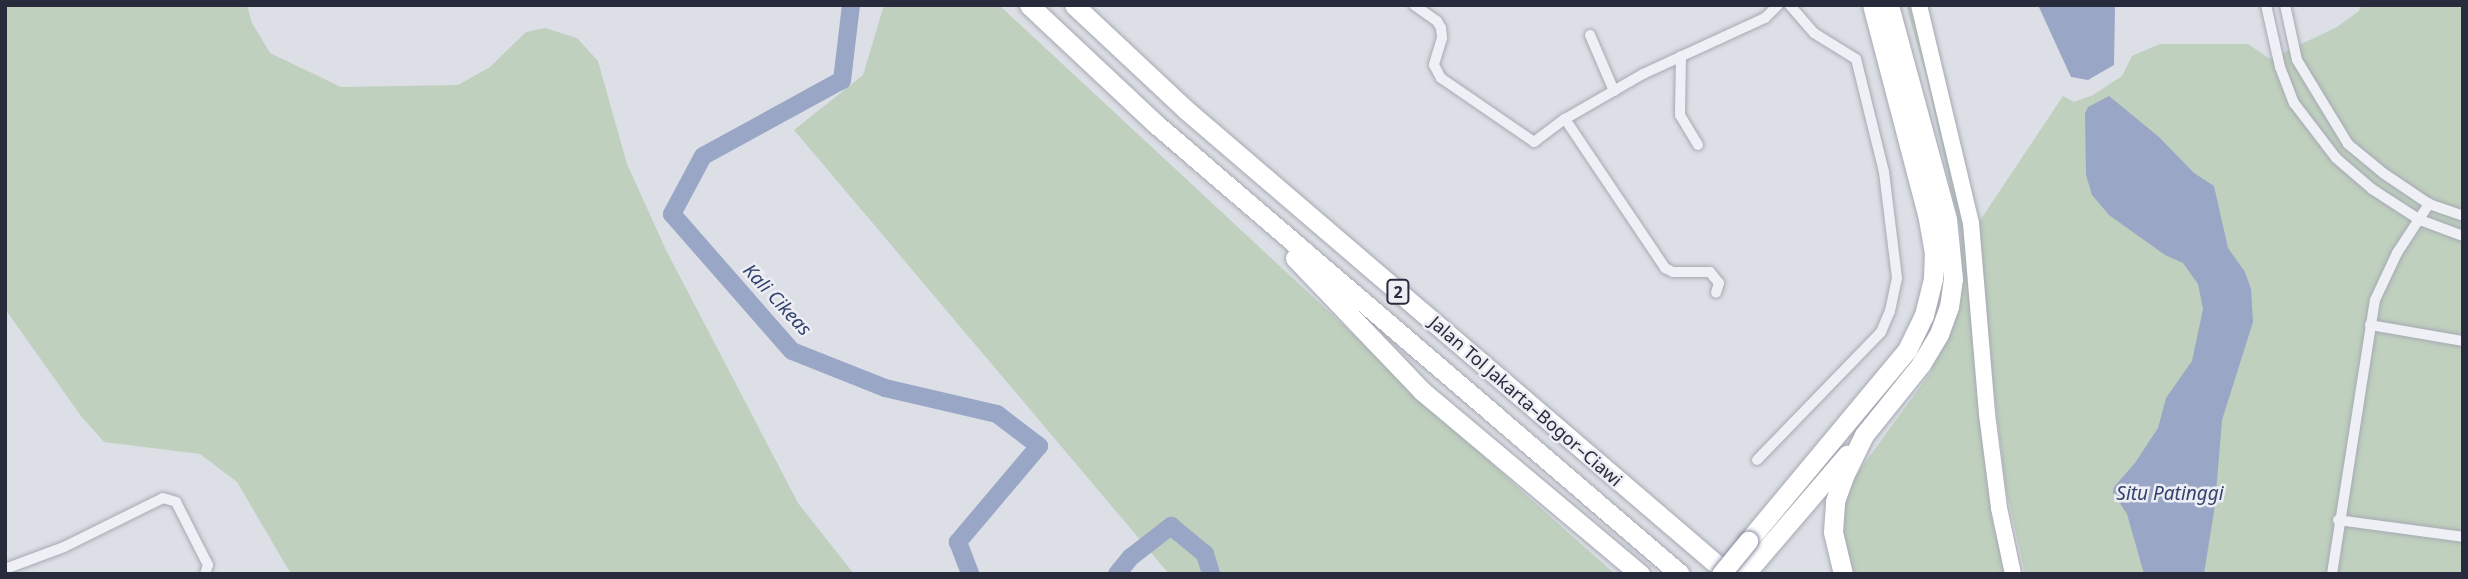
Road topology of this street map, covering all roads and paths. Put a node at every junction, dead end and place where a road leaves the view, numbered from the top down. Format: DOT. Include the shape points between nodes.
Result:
graph roads {
  1 [pos="1029,5"];
  2 [pos="1074,5"];
  3 [pos="1414,5"];
  4 [pos="1778,5"];
  5 [pos="1790,5"];
  6 [pos="1872,5"];
  7 [pos="1889,5"];
  8 [pos="1919,5"];
  9 [pos="2266,5"];
  10 [pos="2285,5"];
  11 [pos="1590,35"];
  12 [pos="1681,56"];
  13 [pos="1614,91"];
  14 [pos="1565,119"];
  15 [pos="2335,126"];
  16 [pos="2318,137"];
  17 [pos="2348,144"];
  18 [pos="1698,145"];
  19 [pos="2336,158"];
  20 [pos="1218,178"];
  21 [pos="2429,204"];
  22 [pos="2463,216"];
  23 [pos="2420,220"];
  24 [pos="2463,236"];
  25 [pos="1716,293"];
  26 [pos="2370,325"];
  27 [pos="2463,341"];
  28 [pos="1864,435"];
  29 [pos="1757,460"];
  30 [pos="2338,520"];
  31 [pos="2463,537"];
  32 [pos="1755,548"];
  33 [pos="5,569"];
  34 [pos="205,574"];
  35 [pos="1640,574"];
  36 [pos="1680,574"];
  37 [pos="1721,574"];
  38 [pos="1728,574"];
  39 [pos="1745,574"];
  40 [pos="1843,574"];
  41 [pos="2013,574"];
  42 [pos="2332,574"];
  1 -- 20 [label="highway, Jalan Tol Jakarta–Bogor–Ciawi / 2"];
  2 -- 38 [label="highway, Jalan Tol Jakarta–Bogor–Ciawi / 2" via="1185,109"];
  3 -- 14 [label="street" via="1441,27 1434,68 1450,86 1530,142"];
  4 -- 12 [label="street" via="1765,18"];
  5 -- 29 [label="street" via="1814,33 1856,59 1884,172 1897,278 1891,311 1881,332"];
  6 -- 32 [label="highway" via="1928,218 1933,278 1924,315 1908,350"];
  7 -- 28 [label="highway" via="1947,219 1953,279 1939,334"];
  8 -- 41 [label="main road" via="1971,223 1987,414"];
  9 -- 16 [label="street" via="2280,67 2294,103"];
  10 -- 15 [label="street" via="2297,61"];
  11 -- 13 [label="street"];
  12 -- 13 [label="street"];
  12 -- 18 [label="street" via="1680,113"];
  13 -- 14 [label="street"];
  14 -- 25 [label="street" via="1665,268 1710,272 1719,283"];
  15 -- 16 [label="street"];
  15 -- 17 [label="street"];
  16 -- 19 [label="street"];
  17 -- 19 [label="street"];
  17 -- 21 [label="street"];
  19 -- 23 [label="street" via="2372,189"];
  20 -- 35 [label="highway" via="1422,391"];
  20 -- 36 [label="highway, Jalan Tol Jakarta–Bogor–Ciawi / 2"];
  21 -- 22 [label="street"];
  21 -- 23 [label="street"];
  23 -- 24 [label="street"];
  23 -- 26 [label="street" via="2386,272"];
  26 -- 27 [label="street"];
  26 -- 30 [label="street"];
  28 -- 32 [label="highway"];
  28 -- 40 [label="highway" via="1835,501 1833,532"];
  30 -- 31 [label="street"];
  30 -- 42 [label="street"];
  32 -- 37 [label="highway, bridge"];
  32 -- 39 [label="highway"];
  33 -- 34 [label="street" via="64,547 163,498 176,502 208,565"];
}
